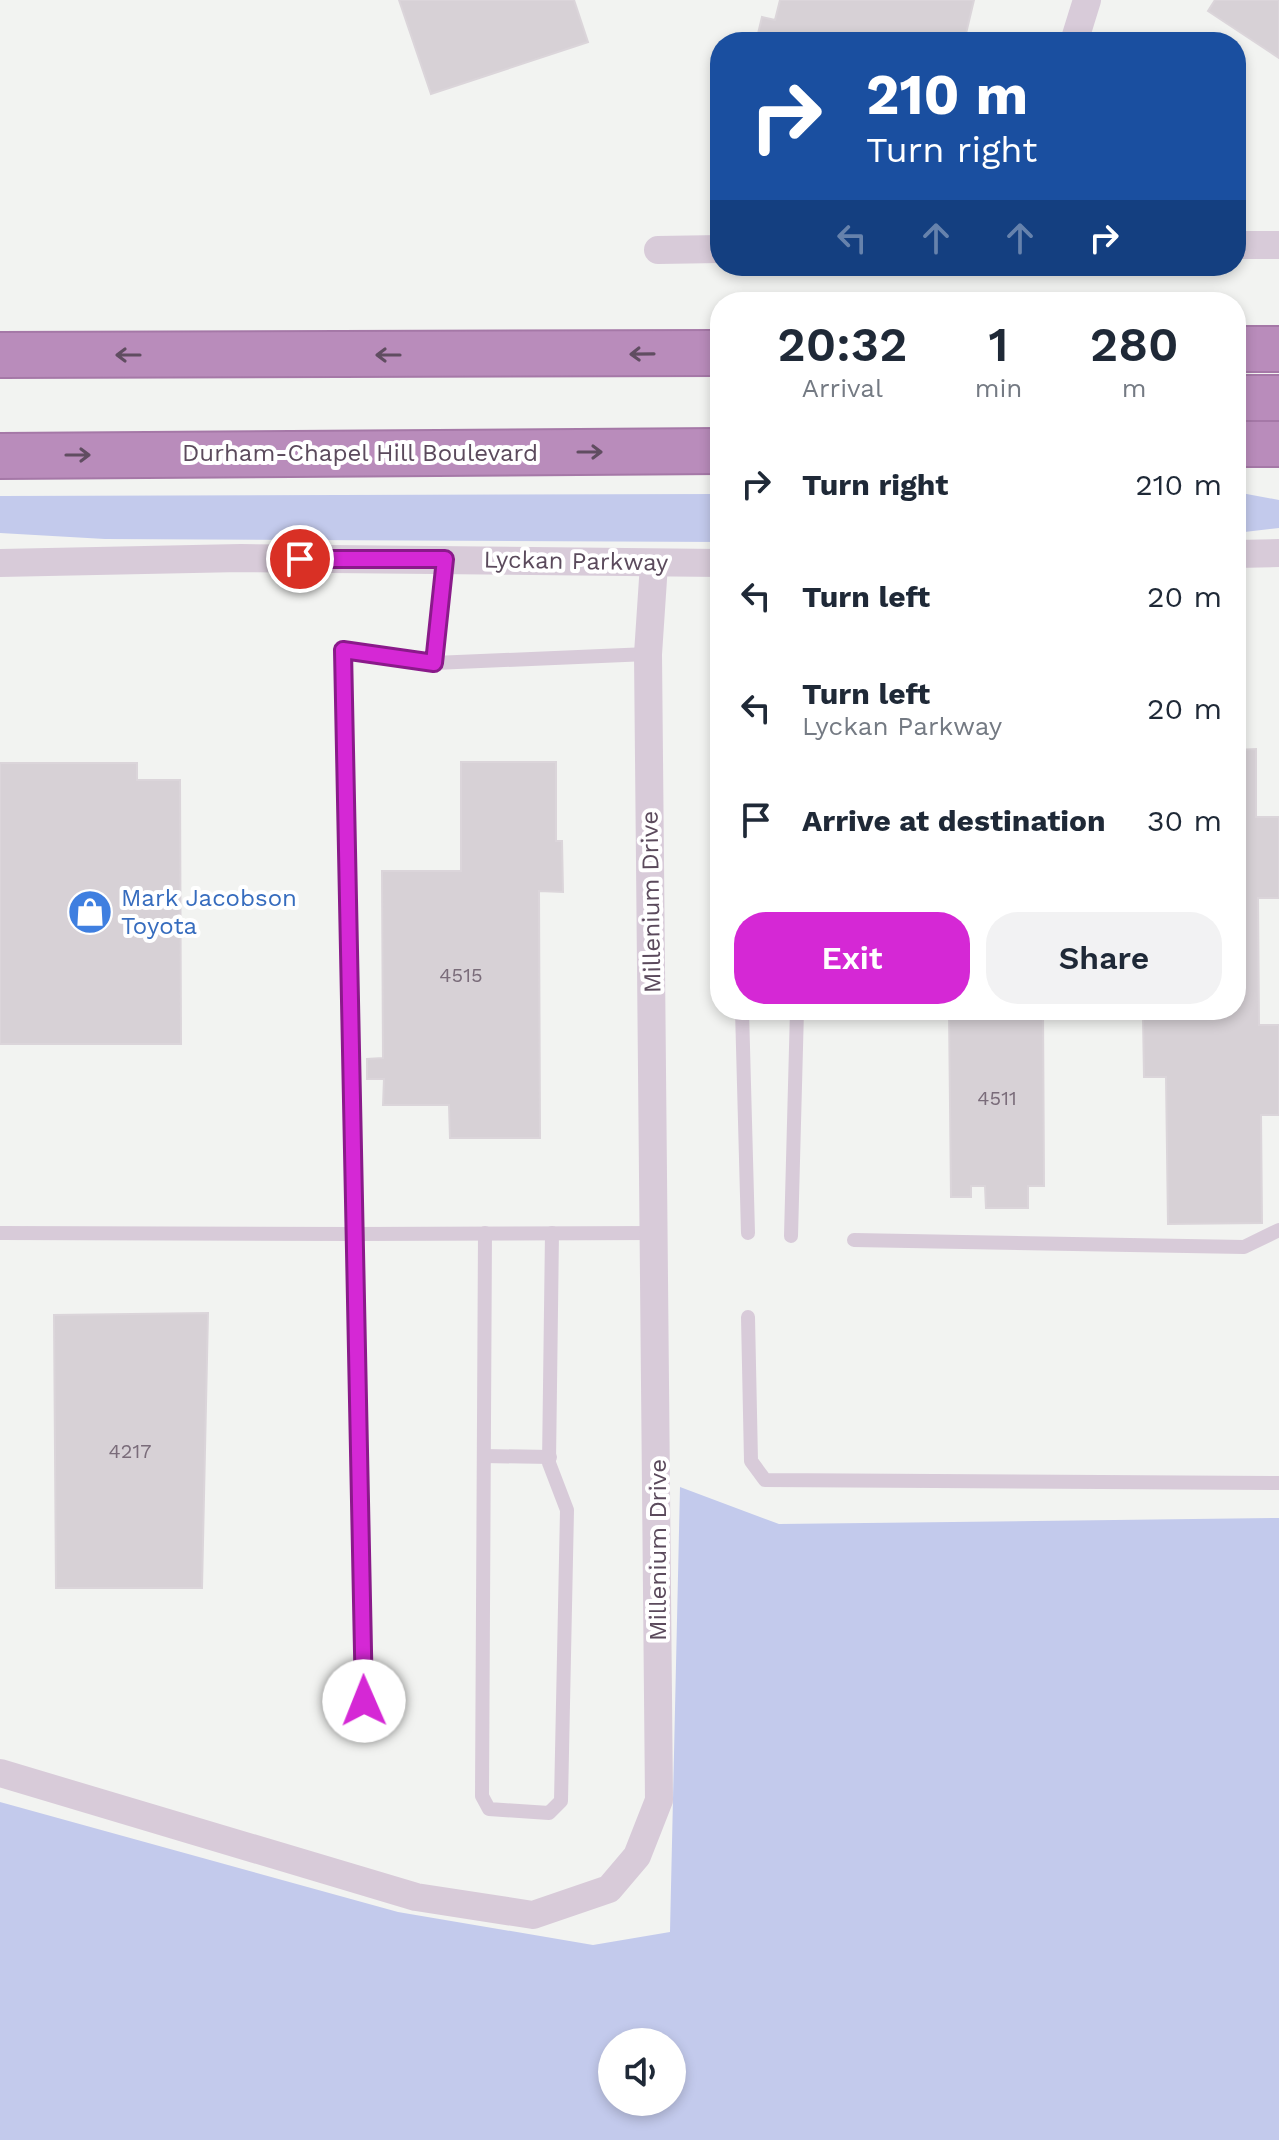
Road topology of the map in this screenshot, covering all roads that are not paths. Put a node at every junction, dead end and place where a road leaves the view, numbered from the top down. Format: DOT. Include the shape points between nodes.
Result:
graph roads {
  1 [pos="1087,0"];
  2 [pos="1077,32"];
  3 [pos="1246,245"];
  4 [pos="1279,245"];
  5 [pos="710,249"];
  6 [pos="658,250"];
  7 [pos="1246,349"];
  8 [pos="1279,349"];
  9 [pos="710,353"];
  10 [pos="0,355"];
  11 [pos="1246,398"];
  12 [pos="1279,398"];
  13 [pos="1246,444"];
  14 [pos="1279,444"];
  15 [pos="710,451"];
  16 [pos="0,456"];
  17 [pos="1279,553"];
  18 [pos="1246,554"];
  19 [pos="445,559"];
  20 [pos="0,563"];
  21 [pos="710,563"];
  22 [pos="654,564"];
  23 [pos="648,654"];
  24 [pos="434,663"];
  25 [pos="742,1020"];
  26 [pos="797,1020"];
  27 [pos="1279,1230"];
  28 [pos="0,1233"];
  29 [pos="485,1233"];
  30 [pos="552,1233"];
  31 [pos="655,1233"];
  32 [pos="748,1233"];
  33 [pos="353,1234"];
  34 [pos="791,1236"];
  35 [pos="854,1240"];
  36 [pos="748,1317"];
  37 [pos="484,1456"];
  38 [pos="550,1457"];
  39 [pos="1279,1483"];
  40 [pos="365,1732"];
  41 [pos="0,1773"];
  1 -- 2 [label="street"];
  3 -- 4 [label="street"];
  5 -- 6 [label="street"];
  7 -- 8 [label="highway"];
  9 -- 10 [label="highway, one-way"];
  11 -- 12 [label="highway"];
  13 -- 14 [label="highway"];
  16 -- 15 [label="highway, Durham-Chapel Hill Boulevard, one-way"];
  17 -- 18 [label="street"];
  19 -- 20 [label="street, Lyckan Parkway"];
  19 -- 22 [label="street, Lyckan Parkway"];
  19 -- 24 [label="lane"];
  21 -- 22 [label="street, Lyckan Parkway"];
  22 -- 23 [label="street, Millenium Drive"];
  23 -- 24 [label="lane"];
  23 -- 31 [label="street, Millenium Drive"];
  24 -- 33 [label="lane" via="343,650"];
  25 -- 32 [label="lane"];
  26 -- 34 [label="lane"];
  27 -- 35 [label="lane" via="1244,1247"];
  28 -- 33 [label="lane"];
  29 -- 30 [label="lane"];
  29 -- 33 [label="lane"];
  29 -- 37 [label="lane"];
  30 -- 31 [label="lane"];
  30 -- 38 [label="lane"];
  31 -- 41 [label="street, Millenium Drive" via="659,1800 637,1856 609,1889 533,1915 416,1897"];
  33 -- 40 [label="lane"];
  36 -- 39 [label="lane" via="751,1461 765,1480"];
  37 -- 38 [label="lane"];
  37 -- 38 [label="lane" via="482,1796 489,1809 549,1813 561,1801 567,1510"];
}
